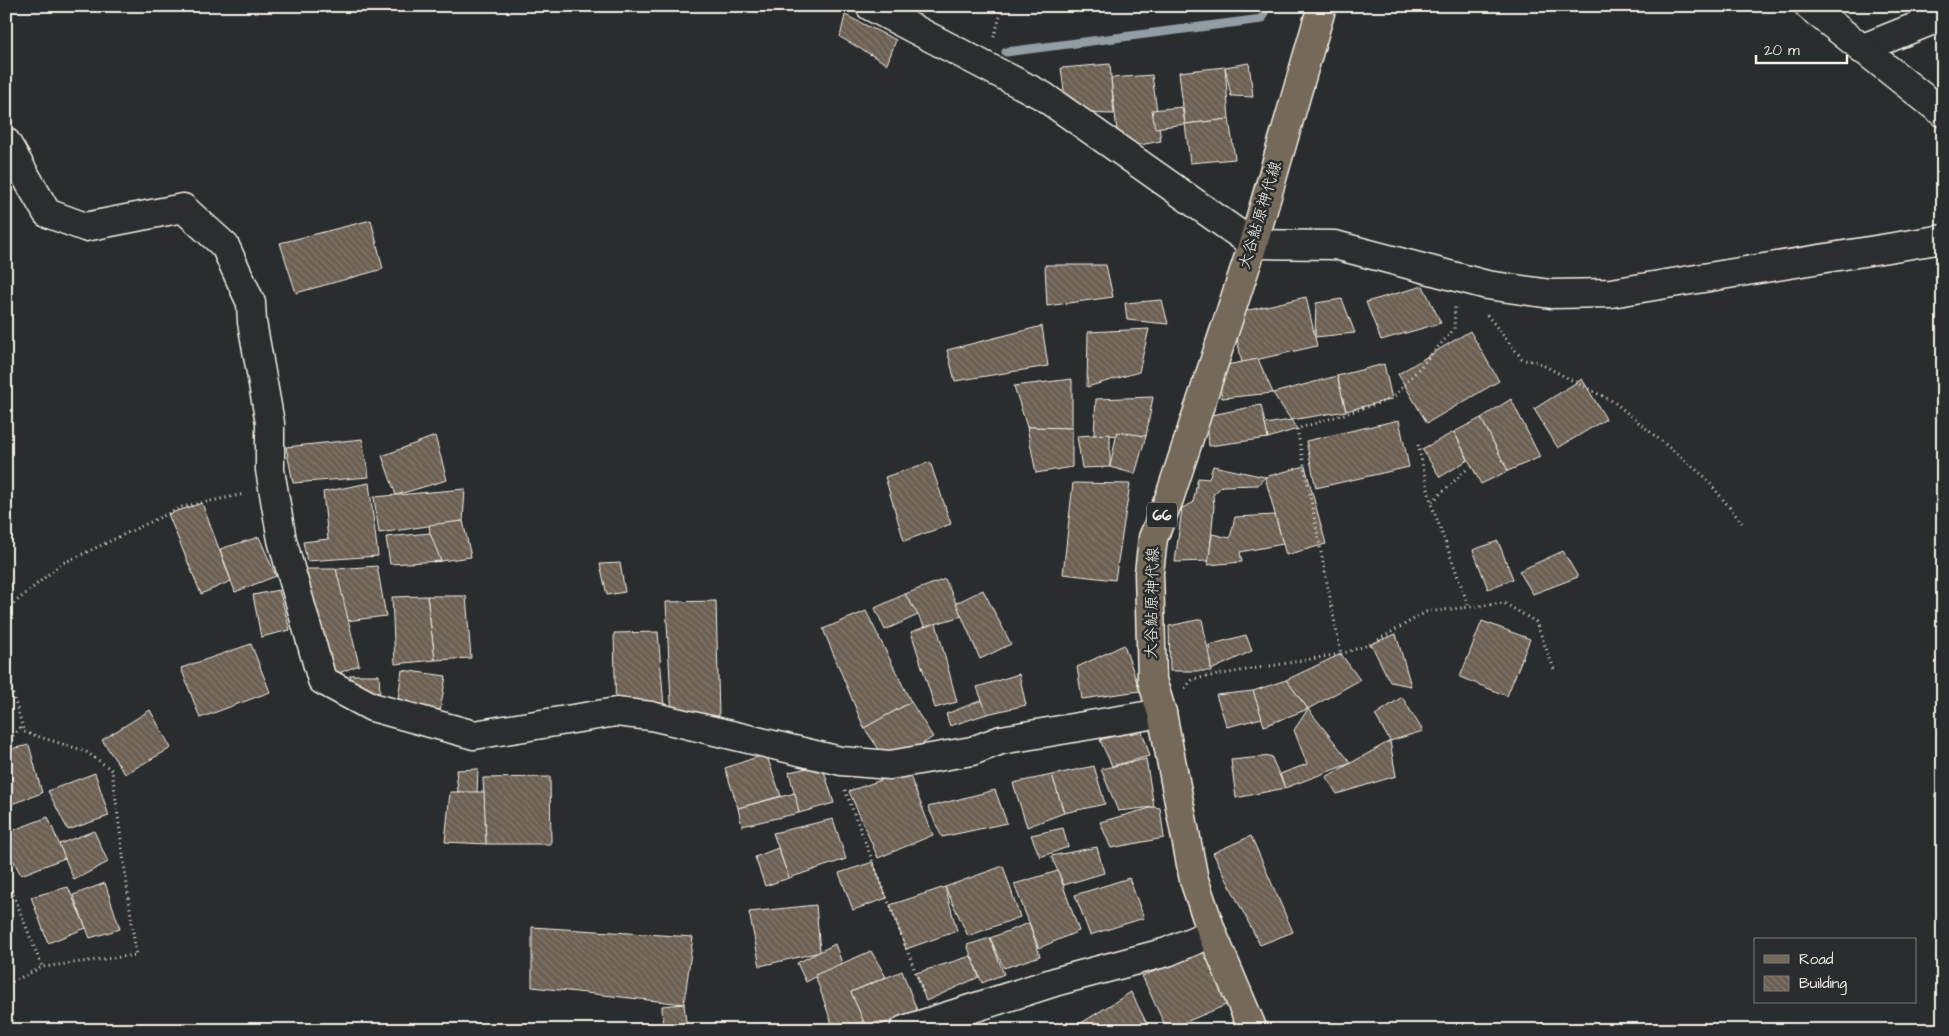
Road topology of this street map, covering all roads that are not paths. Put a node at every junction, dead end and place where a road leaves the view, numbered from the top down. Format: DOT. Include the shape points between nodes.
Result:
graph roads {
  1 [pos="870,6"];
  2 [pos="1322,6"];
  3 [pos="1809,6"];
  4 [pos="1943,16"];
  5 [pos="1861,49"];
  6 [pos="1943,114"];
  7 [pos="6,142"];
  8 [pos="1943,240"];
  9 [pos="1253,244"];
  10 [pos="1162,713"];
  11 [pos="1212,933"];
  12 [pos="904,1030"];
  13 [pos="1253,1030"];
  1 -- 9 [label="street" via="1043,96"];
  2 -- 9 [label="main road, 大谷鮎原神代線 / 66"];
  3 -- 5 [label="street"];
  4 -- 5 [label="street"];
  5 -- 6 [label="street"];
  7 -- 10 [label="street" via="47,213 85,227 183,208 225,246 251,303 270,423 270,470 282,540 322,680 372,707 474,735 616,712 651,716 833,759 890,766 972,751 1010,739"];
  8 -- 9 [label="street" via="1611,293 1552,294 1487,286 1335,245"];
  9 -- 10 [label="main road, 大谷鮎原神代線 / 66" via="1169,499 1153,538 1149,573 1152,680"];
  10 -- 11 [label="main road, 大谷鮎原神代線 / 66" via="1194,880"];
  11 -- 12 [label="street" via="1167,952 1058,981"];
  11 -- 13 [label="main road, 大谷鮎原神代線 / 66"];
}
